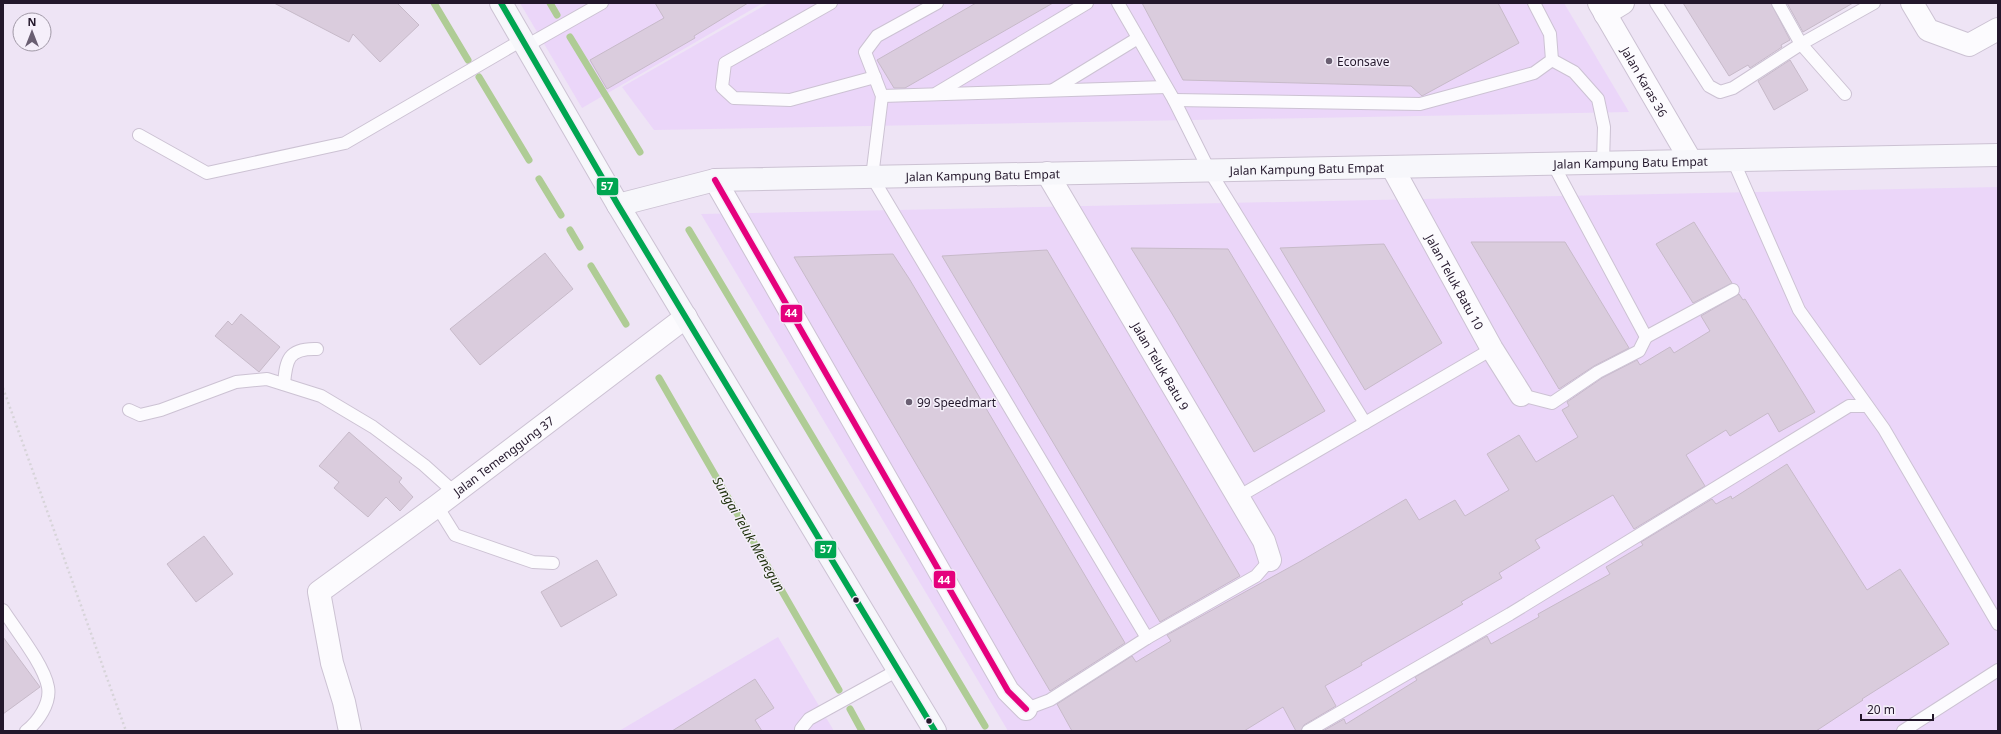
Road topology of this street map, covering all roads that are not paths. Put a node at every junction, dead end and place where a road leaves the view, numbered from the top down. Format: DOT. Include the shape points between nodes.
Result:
graph roads {
  1 [pos="501,3"];
  2 [pos="602,3"];
  3 [pos="831,3"];
  4 [pos="937,3"];
  5 [pos="1087,3"];
  6 [pos="1118,3"];
  7 [pos="1534,3"];
  8 [pos="1656,3"];
  9 [pos="1778,3"];
  10 [pos="1874,3"];
  11 [pos="1912,3"];
  12 [pos="1609,7"];
  13 [pos="1998,29"];
  14 [pos="1138,38"];
  15 [pos="524,43"];
  16 [pos="1801,44"];
  17 [pos="1552,60"];
  18 [pos="875,77"];
  19 [pos="1166,87"];
  20 [pos="1052,90"];
  21 [pos="936,94"];
  22 [pos="1845,94"];
  23 [pos="882,96"];
  24 [pos="1174,100"];
  25 [pos="139,135"];
  26 [pos="1998,155"];
  27 [pos="1733,160"];
  28 [pos="1691,161"];
  29 [pos="1603,163"];
  30 [pos="1553,164"];
  31 [pos="1392,167"];
  32 [pos="1209,170"];
  33 [pos="1047,173"];
  34 [pos="872,177"];
  35 [pos="716,180"];
  36 [pos="618,205"];
  37 [pos="1733,290"];
  38 [pos="686,317"];
  39 [pos="1646,337"];
  40 [pos="317,349"];
  41 [pos="1492,349"];
  42 [pos="284,384"];
  43 [pos="1521,395"];
  44 [pos="1867,406"];
  45 [pos="129,410"];
  46 [pos="1365,423"];
  47 [pos="454,492"];
  48 [pos="1238,497"];
  49 [pos="437,506"];
  50 [pos="1270,560"];
  51 [pos="554,563"];
  52 [pos="3,610"];
  53 [pos="1998,624"];
  54 [pos="1148,638"];
  55 [pos="898,670"];
  56 [pos="1998,670"];
  57 [pos="1026,708"];
  58 [pos="29,730"];
  59 [pos="350,731"];
  60 [pos="801,731"];
  61 [pos="935,731"];
  62 [pos="1308,731"];
  63 [pos="1903,731"];
  1 -- 15 [label="main road"];
  2 -- 15 [label="lane"];
  3 -- 18 [label="lane" via="725,63 722,87 734,98 790,100"];
  4 -- 18 [label="lane" via="877,36 865,52"];
  5 -- 21 [label="lane"];
  6 -- 14 [label="lane"];
  7 -- 17 [label="lane" via="1550,34"];
  8 -- 16 [label="lane" via="1709,86 1720,92 1732,88"];
  9 -- 16 [label="lane"];
  10 -- 16 [label="lane"];
  11 -- 13 [label="street" via="1928,30 1970,45"];
  12 -- 28 [label="street, Jalan Karas 36"];
  14 -- 19 [label="lane"];
  14 -- 20 [label="lane"];
  15 -- 25 [label="lane" via="345,143 207,173"];
  15 -- 36 [label="main road"];
  16 -- 22 [label="lane"];
  17 -- 24 [label="lane" via="1534,73 1420,104"];
  17 -- 29 [label="lane" via="1574,72 1598,99 1604,127"];
  18 -- 23 [label="lane"];
  19 -- 20 [label="lane"];
  19 -- 24 [label="lane"];
  20 -- 21 [label="lane"];
  21 -- 23 [label="lane"];
  23 -- 34 [label="lane"];
  24 -- 32 [label="lane"];
  26 -- 27 [label="main road, Jalan Kampung Batu Empat"];
  27 -- 28 [label="main road, Jalan Kampung Batu Empat"];
  27 -- 44 [label="lane" via="1799,310"];
  28 -- 29 [label="main road, Jalan Kampung Batu Empat"];
  29 -- 30 [label="main road, Jalan Kampung Batu Empat"];
  30 -- 31 [label="main road, Jalan Kampung Batu Empat"];
  30 -- 39 [label="lane"];
  31 -- 32 [label="main road, Jalan Kampung Batu Empat"];
  31 -- 41 [label="street, Jalan Teluk Batu 10"];
  32 -- 33 [label="main road, Jalan Kampung Batu Empat"];
  32 -- 46 [label="lane"];
  33 -- 34 [label="main road, Jalan Kampung Batu Empat"];
  33 -- 48 [label="street, Jalan Teluk Batu 9"];
  34 -- 35 [label="main road, Jalan Kampung Batu Empat"];
  34 -- 54 [label="lane"];
  35 -- 36 [label="main road, Jalan Kampung Batu Empat"];
  35 -- 57 [label="street" via="1008,691"];
  36 -- 38 [label="main road"];
  37 -- 39 [label="lane"];
  38 -- 47 [label="street, Jalan Temenggung 37"];
  38 -- 55 [label="main road"];
  39 -- 43 [label="lane" via="1639,351 1598,372 1552,403"];
  40 -- 42 [label="lane" via="296,352 286,363"];
  41 -- 43 [label="street, Jalan Teluk Batu 10"];
  41 -- 46 [label="lane"];
  42 -- 45 [label="lane" via="267,379 236,382 161,410 140,415"];
  42 -- 47 [label="lane" via="321,396 373,427 424,465"];
  44 -- 53 [label="lane" via="1884,429"];
  44 -- 62 [label="lane" via="1849,406 1510,614"];
  46 -- 48 [label="lane"];
  47 -- 49 [label="street, Jalan Temenggung 37"];
  48 -- 50 [label="street, Jalan Teluk Batu 9" via="1264,541"];
  49 -- 51 [label="lane" via="455,535 532,562"];
  49 -- 59 [label="street, Jalan Temenggung 37" via="319,592 332,663"];
  50 -- 54 [label="lane" via="1256,576"];
  52 -- 58 [label="lane" via="40,667 48,687 48,704"];
  54 -- 57 [label="lane" via="1050,700"];
  55 -- 60 [label="lane" via="809,718"];
  55 -- 61 [label="main road"];
  56 -- 63 [label="lane"];
}
